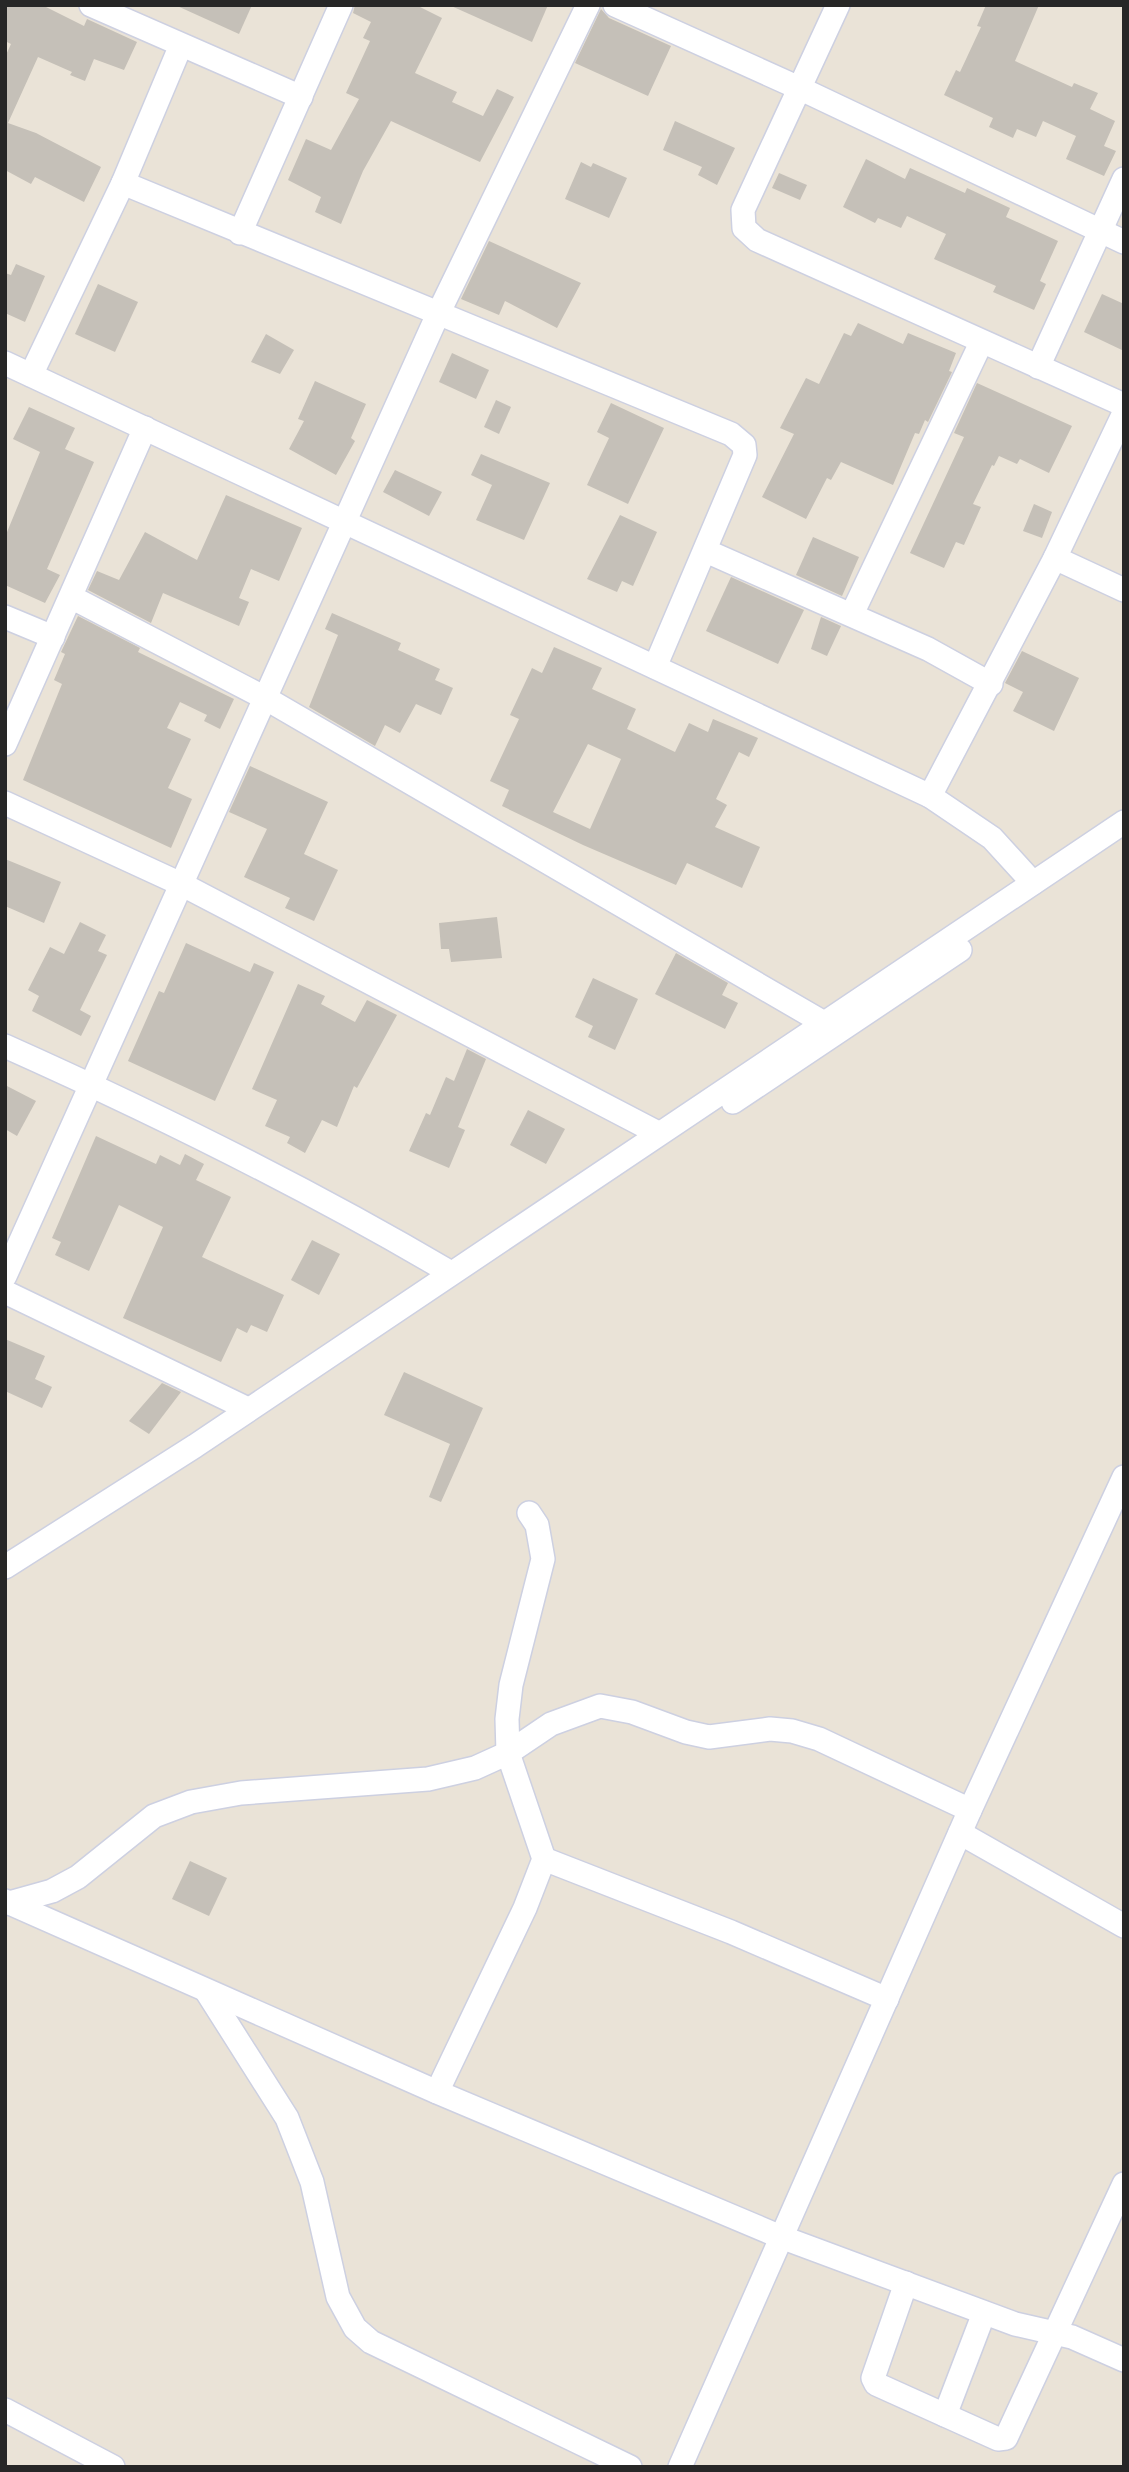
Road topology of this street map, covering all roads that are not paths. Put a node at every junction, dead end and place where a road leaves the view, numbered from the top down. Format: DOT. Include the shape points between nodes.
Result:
graph roads {
  1 [pos="91,5"];
  2 [pos="341,5"];
  3 [pos="589,5"];
  4 [pos="615,5"];
  5 [pos="838,5"];
  6 [pos="181,45"];
  7 [pos="799,88"];
  8 [pos="301,97"];
  9 [pos="1124,179"];
  10 [pos="123,183"];
  11 [pos="1100,230"];
  12 [pos="240,233"];
  13 [pos="1124,242"];
  14 [pos="438,314"];
  15 [pos="981,343"];
  16 [pos="5,363"];
  17 [pos="1038,368"];
  18 [pos="31,375"];
  19 [pos="1124,405"];
  20 [pos="1124,413"];
  21 [pos="145,428"];
  22 [pos="345,521"];
  23 [pos="706,551"];
  24 [pos="1055,558"];
  25 [pos="1124,590"];
  26 [pos="71,597"];
  27 [pos="852,614"];
  28 [pos="5,617"];
  29 [pos="53,637"];
  30 [pos="655,667"];
  31 [pos="991,684"];
  32 [pos="265,698"];
  33 [pos="5,744"];
  34 [pos="930,796"];
  35 [pos="5,803"];
  36 [pos="1124,822"];
  37 [pos="1124,839"];
  38 [pos="1032,883"];
  39 [pos="183,885"];
  40 [pos="910,975"];
  41 [pos="824,1023"];
  42 [pos="5,1046"];
  43 [pos="92,1085"];
  44 [pos="658,1133"];
  45 [pos="451,1273"];
  46 [pos="5,1276"];
  47 [pos="5,1292"];
  48 [pos="248,1409"];
  49 [pos="1124,1477"];
  50 [pos="529,1513"];
  51 [pos="5,1567"];
  52 [pos="5,1582"];
  53 [pos="508,1753"];
  54 [pos="970,1810"];
  55 [pos="960,1833"];
  56 [pos="544,1858"];
  57 [pos="7,1902"];
  58 [pos="1124,1926"];
  59 [pos="207,1992"];
  60 [pos="887,1999"];
  61 [pos="437,2092"];
  62 [pos="1124,2184"];
  63 [pos="781,2237"];
  64 [pos="906,2283"];
  65 [pos="984,2313"];
  66 [pos="1056,2332"];
  67 [pos="1124,2360"];
  68 [pos="5,2410"];
  69 [pos="945,2414"];
  70 [pos="113,2467"];
  71 [pos="630,2467"];
  72 [pos="680,2467"];
  1 -- 6 [label="street"];
  2 -- 8 [label="street"];
  3 -- 14 [label="street"];
  4 -- 7 [label="street"];
  5 -- 7 [label="street"];
  6 -- 8 [label="street"];
  6 -- 10 [label="street"];
  7 -- 11 [label="street"];
  7 -- 15 [label="street" via="743,209 744,228 757,240"];
  8 -- 12 [label="street"];
  9 -- 11 [label="street"];
  10 -- 12 [label="street"];
  10 -- 18 [label="street"];
  11 -- 13 [label="street"];
  11 -- 17 [label="street"];
  12 -- 14 [label="street"];
  14 -- 22 [label="street"];
  14 -- 23 [label="street" via="731,434 744,444 745,455"];
  15 -- 17 [label="street"];
  15 -- 27 [label="street"];
  16 -- 18 [label="street"];
  17 -- 19 [label="street"];
  18 -- 21 [label="street"];
  20 -- 24 [label="street"];
  21 -- 22 [label="street"];
  21 -- 26 [label="street"];
  22 -- 30 [label="street"];
  22 -- 32 [label="street"];
  23 -- 27 [label="street"];
  23 -- 30 [label="street"];
  24 -- 25 [label="street"];
  24 -- 31 [label="street"];
  26 -- 29 [label="street"];
  26 -- 32 [label="street"];
  27 -- 31 [label="street"];
  28 -- 29 [label="street"];
  29 -- 33 [label="street"];
  30 -- 34 [label="street"];
  31 -- 34 [label="street"];
  32 -- 39 [label="street"];
  32 -- 41 [label="street"];
  34 -- 38 [label="street" via="992,838"];
  35 -- 39 [label="street"];
  36 -- 38 [label="street"];
  37 -- 40 [label="street"];
  38 -- 40 [label="street"];
  39 -- 43 [label="street"];
  39 -- 44 [label="street"];
  40 -- 41 [label="street"];
  40 -- 52 [label="street" via="205,1456"];
  41 -- 44 [label="street"];
  42 -- 43 [label="street"];
  43 -- 45 [label="street" via="294,1186"];
  43 -- 46 [label="street"];
  44 -- 45 [label="street"];
  45 -- 48 [label="street"];
  47 -- 48 [label="street"];
  48 -- 51 [label="street"];
  49 -- 54 [label="street"];
  50 -- 53 [label="street" via="537,1525 543,1559 511,1685"];
  53 -- 54 [label="street" via="551,1724 600,1706 709,1737 770,1729 792,1731 819,1739"];
  53 -- 56 [label="street"];
  53 -- 57 [label="street" via="475,1768 428,1779 242,1793 191,1802 155,1816 78,1877 52,1891"];
  54 -- 55 [label="street"];
  55 -- 58 [label="street"];
  55 -- 60 [label="street"];
  56 -- 60 [label="street"];
  56 -- 61 [label="street" via="525,1909"];
  57 -- 59 [label="street"];
  59 -- 61 [label="street"];
  59 -- 71 [label="street" via="286,2118 312,2182 338,2297 355,2328 371,2343"];
  60 -- 63 [label="street"];
  61 -- 63 [label="street"];
  62 -- 66 [label="street"];
  63 -- 64 [label="street"];
  63 -- 72 [label="street"];
  64 -- 65 [label="street"];
  64 -- 69 [label="street" via="873,2378 876,2384"];
  65 -- 66 [label="street" via="1026,2328"];
  65 -- 69 [label="street"];
  66 -- 67 [label="street"];
  66 -- 69 [label="street" via="1006,2438"];
  68 -- 70 [label="street"];
}
